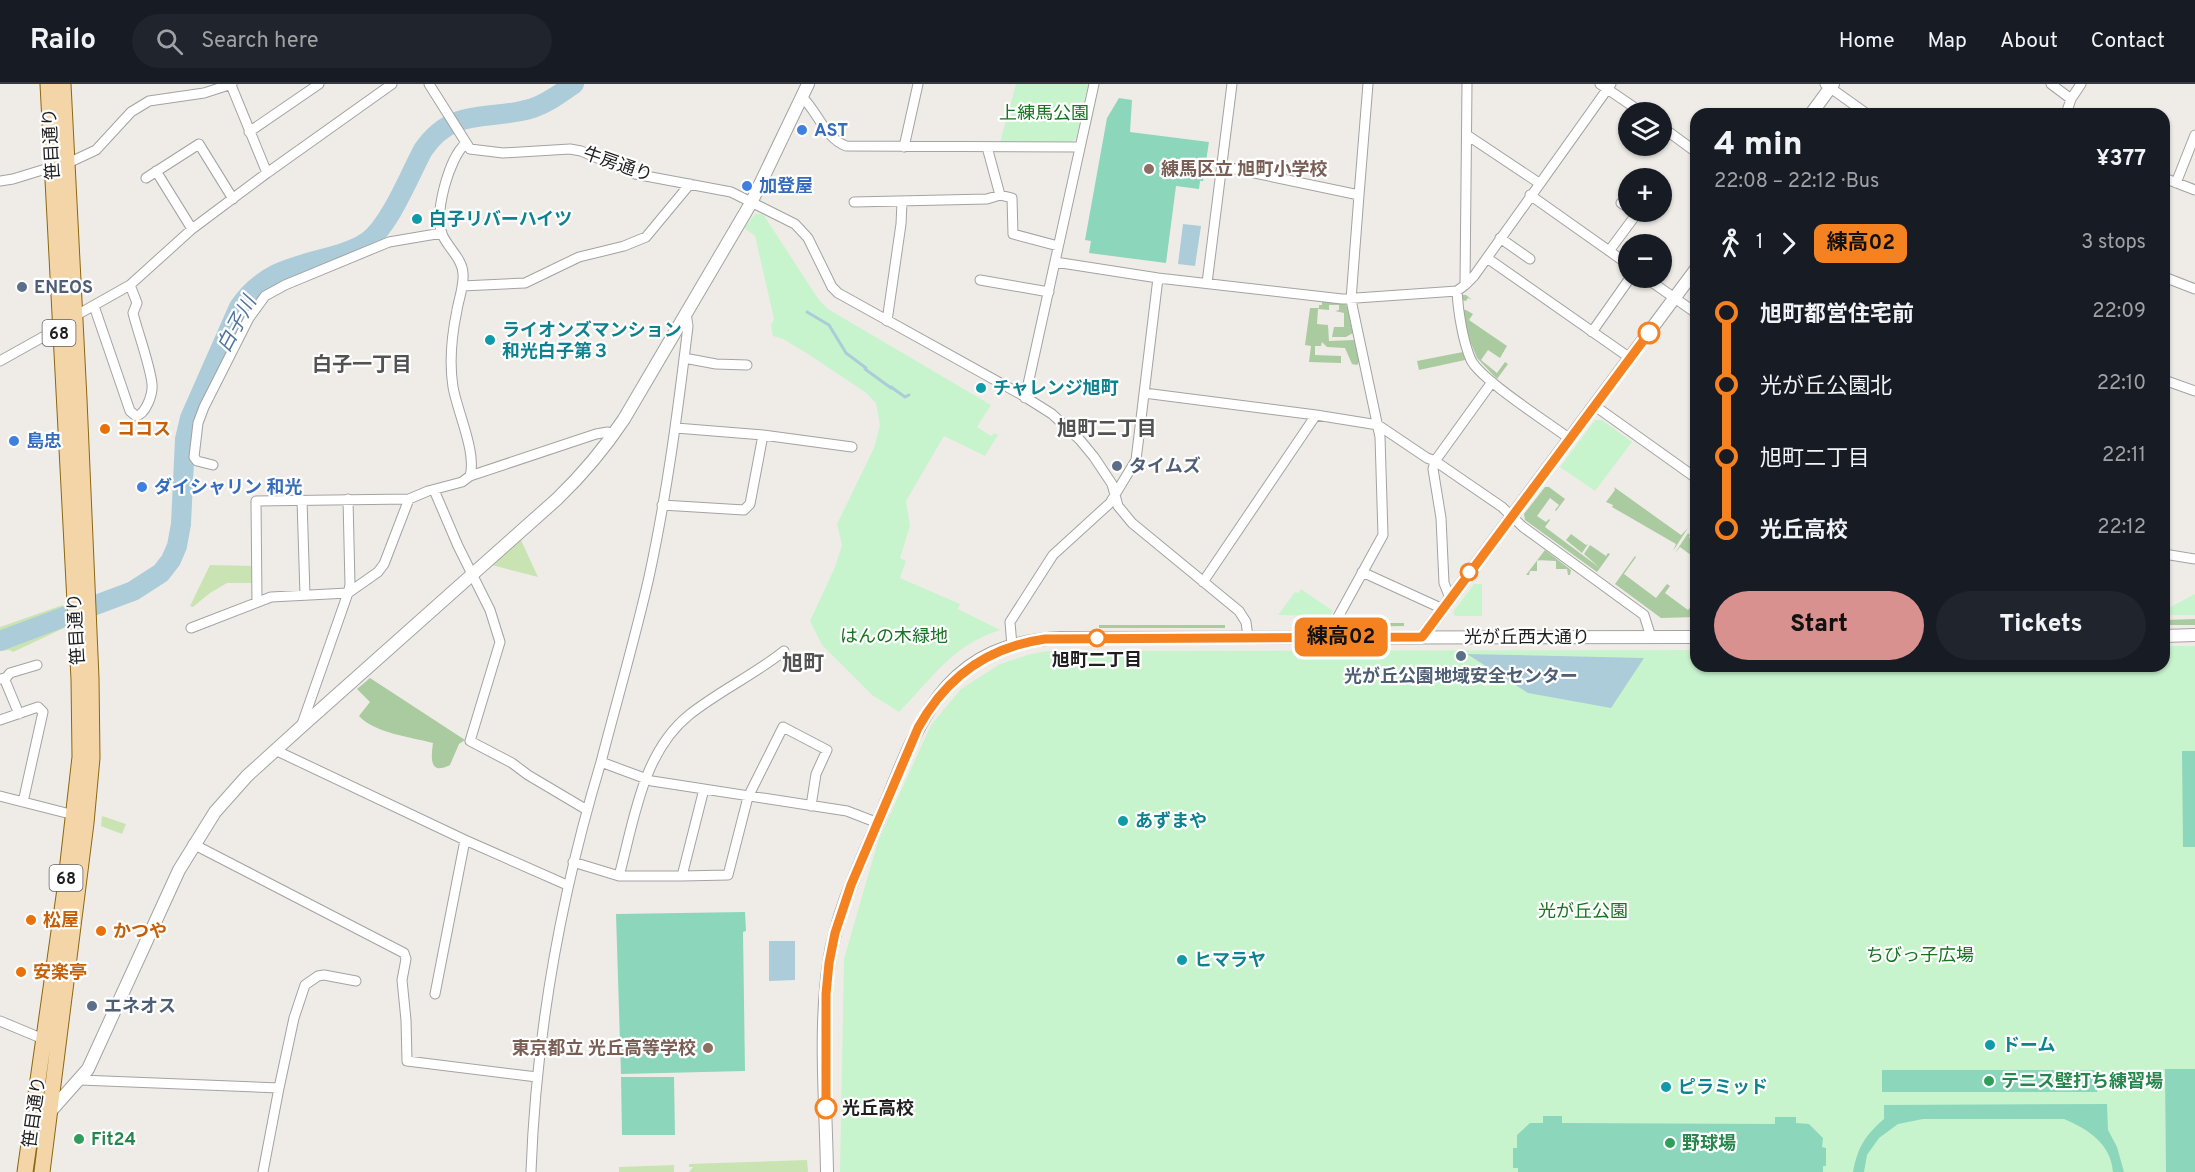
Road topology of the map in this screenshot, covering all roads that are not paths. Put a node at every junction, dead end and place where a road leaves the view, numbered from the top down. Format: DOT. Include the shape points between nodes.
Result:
graph roads {
  1 [pos="48,84"];
  2 [pos="63,84"];
  3 [pos="319,84"];
  4 [pos="392,84"];
  5 [pos="429,84"];
  6 [pos="808,84"];
  7 [pos="918,84"];
  8 [pos="1094,84"];
  9 [pos="1232,84"];
  10 [pos="1368,84"];
  11 [pos="1467,84"];
  12 [pos="2051,84"];
  13 [pos="2081,84"];
  14 [pos="232,85"];
  15 [pos="1830,85"];
  16 [pos="1606,86"];
  17 [pos="305,88"];
  18 [pos="802,97"];
  19 [pos="2071,99"];
  20 [pos="1628,102"];
  21 [pos="1815,108"];
  22 [pos="1859,108"];
  23 [pos="2068,108"];
  24 [pos="249,132"];
  25 [pos="1672,134"];
  26 [pos="1467,135"];
  27 [pos="2195,135"];
  28 [pos="465,144"];
  29 [pos="904,147"];
  30 [pos="987,147"];
  31 [pos="1079,147"];
  32 [pos="1690,148"];
  33 [pos="59,165"];
  34 [pos="1221,166"];
  35 [pos="156,171"];
  36 [pos="267,173"];
  37 [pos="146,178"];
  38 [pos="2170,180"];
  39 [pos="0,181"];
  40 [pos="1539,183"];
  41 [pos="2176,183"];
  42 [pos="690,184"];
  43 [pos="2195,190"];
  44 [pos="1000,195"];
  45 [pos="1359,195"];
  46 [pos="1530,195"];
  47 [pos="233,199"];
  48 [pos="854,202"];
  49 [pos="902,202"];
  50 [pos="751,203"];
  51 [pos="1625,222"];
  52 [pos="192,229"];
  53 [pos="442,233"];
  54 [pos="1500,238"];
  55 [pos="1058,246"];
  56 [pos="1609,251"];
  57 [pos="1618,257"];
  58 [pos="1487,258"];
  59 [pos="1530,259"];
  60 [pos="1055,262"];
  61 [pos="1158,278"];
  62 [pos="1690,278"];
  63 [pos="2170,279"];
  64 [pos="980,280"];
  65 [pos="1207,283"];
  66 [pos="130,285"];
  67 [pos="462,286"];
  68 [pos="1461,288"];
  69 [pos="1622,288"];
  70 [pos="1660,288"];
  71 [pos="2195,289"];
  72 [pos="1049,292"];
  73 [pos="1675,298"];
  74 [pos="1351,300"];
  75 [pos="94,306"];
  76 [pos="1690,309"];
  77 [pos="686,313"];
  78 [pos="75,316"];
  79 [pos="887,321"];
  80 [pos="59,328"];
  81 [pos="1592,332"];
  82 [pos="684,358"];
  83 [pos="1630,358"];
  84 [pos="0,361"];
  85 [pos="747,365"];
  86 [pos="1492,382"];
  87 [pos="2170,382"];
  88 [pos="2195,391"];
  89 [pos="1144,393"];
  90 [pos="1025,398"];
  91 [pos="1595,406"];
  92 [pos="1316,415"];
  93 [pos="1378,424"];
  94 [pos="676,428"];
  95 [pos="613,435"];
  96 [pos="763,435"];
  97 [pos="1570,439"];
  98 [pos="852,447"];
  99 [pos="1435,461"];
  100 [pos="213,465"];
  101 [pos="1690,474"];
  102 [pos="470,476"];
  103 [pos="434,490"];
  104 [pos="1114,496"];
  105 [pos="348,499"];
  106 [pos="409,499"];
  107 [pos="302,500"];
  108 [pos="662,505"];
  109 [pos="1511,516"];
  110 [pos="2170,555"];
  111 [pos="2195,559"];
  112 [pos="1362,572"];
  113 [pos="472,575"];
  114 [pos="80,580"];
  115 [pos="1203,582"];
  116 [pos="348,593"];
  117 [pos="304,595"];
  118 [pos="257,602"];
  119 [pos="1446,604"];
  120 [pos="191,628"];
  121 [pos="2195,635"];
  122 [pos="1690,636"];
  123 [pos="2170,636"];
  124 [pos="1248,637"];
  125 [pos="1422,637"];
  126 [pos="1651,637"];
  127 [pos="1327,638"];
  128 [pos="1012,646"];
  129 [pos="784,651"];
  130 [pos="37,665"];
  131 [pos="2,679"];
  132 [pos="19,714"];
  133 [pos="0,720"];
  134 [pos="300,727"];
  135 [pos="275,750"];
  136 [pos="601,762"];
  137 [pos="645,778"];
  138 [pos="704,789"];
  139 [pos="0,796"];
  140 [pos="748,797"];
  141 [pos="23,802"];
  142 [pos="811,806"];
  143 [pos="587,810"];
  144 [pos="80,816"];
  145 [pos="878,823"];
  146 [pos="465,840"];
  147 [pos="193,844"];
  148 [pos="573,862"];
  149 [pos="619,876"];
  150 [pos="682,876"];
  151 [pos="567,885"];
  152 [pos="356,981"];
  153 [pos="435,994"];
  154 [pos="0,1021"];
  155 [pos="43,1039"];
  156 [pos="58,1044"];
  157 [pos="537,1077"];
  158 [pos="80,1080"];
  159 [pos="279,1089"];
  160 [pos="49,1113"];
  161 [pos="31,1130"];
  162 [pos="25,1172"];
  163 [pos="42,1172"];
  164 [pos="263,1172"];
  165 [pos="531,1172"];
  166 [pos="826,1172"];
  1 -- 33 [label="main road, 笹目通り / 68"];
  2 -- 33 [label="main road, 笹目通り / 68"];
  3 -- 17 [label="street"];
  4 -- 36 [label="street"];
  5 -- 28 [label="street"];
  6 -- 18 [label="street"];
  7 -- 29 [label="street"];
  8 -- 31 [label="street"];
  9 -- 34 [label="street"];
  10 -- 45 [label="street"];
  11 -- 26 [label="street"];
  12 -- 19 [label="street"];
  13 -- 19 [label="street"];
  14 -- 24 [label="street"];
  14 -- 33 [label="street" via="149,101 131,112 96,150"];
  15 -- 21 [label="street"];
  15 -- 22 [label="street"];
  16 -- 20 [label="street"];
  16 -- 40 [label="street"];
  17 -- 24 [label="street"];
  18 -- 29 [label="street" via="837,142 846,146"];
  18 -- 50 [label="street"];
  19 -- 23 [label="street"];
  24 -- 36 [label="street"];
  25 -- 32 [label="street"];
  26 -- 40 [label="street"];
  26 -- 68 [label="street"];
  27 -- 41 [label="street"];
  28 -- 42 [label="street, 牛房通り" via="470,149 496,153 570,149 635,174"];
  28 -- 53 [label="street" via="442,197"];
  29 -- 30 [label="street"];
  30 -- 31 [label="street"];
  30 -- 44 [label="street"];
  31 -- 55 [label="street"];
  33 -- 39 [label="street"];
  33 -- 78 [label="main road, 笹目通り / 68"];
  33 -- 80 [label="main road, 笹目通り / 68"];
  34 -- 45 [label="street"];
  34 -- 65 [label="street"];
  35 -- 37 [label="street"];
  35 -- 47 [label="street" via="199,144"];
  35 -- 52 [label="street"];
  36 -- 47 [label="street"];
  38 -- 41 [label="street"];
  40 -- 46 [label="street"];
  41 -- 43 [label="street"];
  42 -- 50 [label="street, 牛房通り" via="730,192"];
  42 -- 67 [label="street" via="646,237 579,257 525,282"];
  44 -- 49 [label="street" via="987,199"];
  44 -- 55 [label="street" via="1012,198 1013,234"];
  45 -- 74 [label="street"];
  46 -- 54 [label="street"];
  46 -- 56 [label="street"];
  47 -- 52 [label="street"];
  48 -- 49 [label="street"];
  49 -- 79 [label="street"];
  50 -- 77 [label="street"];
  50 -- 79 [label="street, 牛房通り" via="795,224 808,238 832,287"];
  51 -- 56 [label="street"];
  52 -- 66 [label="street"];
  53 -- 67 [label="street" via="464,272"];
  53 -- 100 [label="street" via="389,242 265,296 238,338 198,423 194,457"];
  54 -- 58 [label="street"];
  54 -- 59 [label="street"];
  55 -- 60 [label="street"];
  56 -- 57 [label="street"];
  58 -- 68 [label="street"];
  58 -- 81 [label="street"];
  60 -- 61 [label="street"];
  60 -- 72 [label="street"];
  61 -- 65 [label="street"];
  61 -- 89 [label="street"];
  62 -- 73 [label="street"];
  63 -- 71 [label="street"];
  64 -- 72 [label="street"];
  65 -- 74 [label="street"];
  66 -- 75 [label="street"];
  66 -- 75 [label="street" via="137,303 133,313 152,386 140,416 130,411"];
  67 -- 102 [label="street" via="453,332 453,384 471,461"];
  68 -- 74 [label="street"];
  68 -- 86 [label="street" via="1463,329 1472,361"];
  69 -- 81 [label="street"];
  70 -- 73 [label="street"];
  72 -- 90 [label="street"];
  73 -- 76 [label="street"];
  73 -- 83 [label="street"];
  74 -- 93 [label="street"];
  75 -- 78 [label="street"];
  77 -- 82 [label="street"];
  77 -- 95 [label="street"];
  78 -- 80 [label="street"];
  78 -- 114 [label="main road, 笹目通り / 68"];
  79 -- 90 [label="street, 牛房通り"];
  80 -- 84 [label="street"];
  80 -- 114 [label="main road, 笹目通り / 68"];
  81 -- 83 [label="street"];
  82 -- 85 [label="street"];
  82 -- 94 [label="street"];
  83 -- 91 [label="street"];
  86 -- 97 [label="street"];
  86 -- 99 [label="street"];
  87 -- 88 [label="street"];
  89 -- 92 [label="street"];
  89 -- 104 [label="street" via="1136,460"];
  90 -- 104 [label="street, 牛房通り" via="1052,414 1080,441 1112,484"];
  91 -- 97 [label="street"];
  91 -- 101 [label="street"];
  92 -- 93 [label="street"];
  92 -- 115 [label="street"];
  93 -- 99 [label="street"];
  93 -- 112 [label="street" via="1383,535"];
  94 -- 96 [label="street"];
  94 -- 108 [label="street"];
  95 -- 102 [label="street" via="596,434"];
  95 -- 113 [label="street" via="576,480"];
  96 -- 98 [label="street"];
  96 -- 108 [label="street" via="750,504 744,510"];
  97 -- 109 [label="street"];
  99 -- 109 [label="street"];
  99 -- 119 [label="street"];
  102 -- 103 [label="street"];
  103 -- 106 [label="street"];
  103 -- 113 [label="street"];
  104 -- 115 [label="street, 牛房通り" via="1132,523"];
  104 -- 128 [label="street" via="1053,555 1010,622"];
  105 -- 106 [label="street"];
  105 -- 107 [label="street"];
  105 -- 116 [label="street"];
  106 -- 116 [label="street" via="384,564"];
  107 -- 117 [label="street"];
  107 -- 118 [label="street" via="256,501"];
  108 -- 136 [label="street" via="649,579"];
  109 -- 119 [label="street"];
  109 -- 126 [label="street" via="1644,615"];
  110 -- 111 [label="street"];
  112 -- 119 [label="street"];
  112 -- 127 [label="street"];
  113 -- 134 [label="street"];
  113 -- 143 [label="street" via="500,642 470,741"];
  114 -- 144 [label="main road, 笹目通り / 68"];
  115 -- 124 [label="street, 牛房通り" via="1243,614"];
  116 -- 117 [label="street"];
  116 -- 134 [label="street"];
  117 -- 118 [label="street"];
  118 -- 120 [label="street"];
  119 -- 125 [label="street"];
  121 -- 123 [label="street"];
  122 -- 126 [label="street, 光が丘西大通り"];
  124 -- 127 [label="street, 光が丘西大通り"];
  124 -- 128 [label="street, 光が丘西大通り" via="1061,638"];
  125 -- 126 [label="street, 光が丘西大通り"];
  125 -- 127 [label="street, 光が丘西大通り"];
  128 -- 145 [label="street, 光が丘西大通り" via="966,669 932,704"];
  129 -- 137 [label="street" via="688,716 660,750"];
  130 -- 131 [label="street"];
  131 -- 132 [label="street"];
  132 -- 133 [label="street"];
  132 -- 141 [label="street" via="38,707 43,712"];
  134 -- 135 [label="street"];
  135 -- 146 [label="street"];
  135 -- 147 [label="street" via="215,812"];
  136 -- 137 [label="street"];
  136 -- 143 [label="street"];
  137 -- 138 [label="street"];
  137 -- 149 [label="street"];
  138 -- 140 [label="street"];
  138 -- 150 [label="street"];
  139 -- 141 [label="street"];
  140 -- 142 [label="street"];
  140 -- 142 [label="street" via="783,727 827,750 816,774"];
  140 -- 150 [label="street" via="728,875"];
  141 -- 144 [label="street"];
  142 -- 145 [label="street" via="847,811"];
  143 -- 148 [label="street"];
  144 -- 155 [label="main road, 笹目通り / 68"];
  144 -- 156 [label="main road, 笹目通り / 68"];
  145 -- 166 [label="street, 光が丘西大通り" via="843,908 829,963 825,1030"];
  146 -- 151 [label="street"];
  146 -- 153 [label="street"];
  147 -- 157 [label="street" via="404,953 407,1061"];
  147 -- 158 [label="street"];
  148 -- 149 [label="street"];
  148 -- 151 [label="street"];
  149 -- 150 [label="street"];
  151 -- 157 [label="street"];
  152 -- 159 [label="street" via="324,975 305,985"];
  154 -- 155 [label="street"];
  155 -- 156 [label="street"];
  155 -- 161 [label="main road, 笹目通り / 68"];
  156 -- 160 [label="main road, 笹目通り / 68"];
  157 -- 165 [label="street"];
  158 -- 159 [label="street"];
  158 -- 160 [label="street"];
  159 -- 164 [label="street"];
  160 -- 161 [label="street"];
  160 -- 163 [label="main road, 笹目通り / 68"];
  161 -- 162 [label="main road, 笹目通り / 68"];
}
